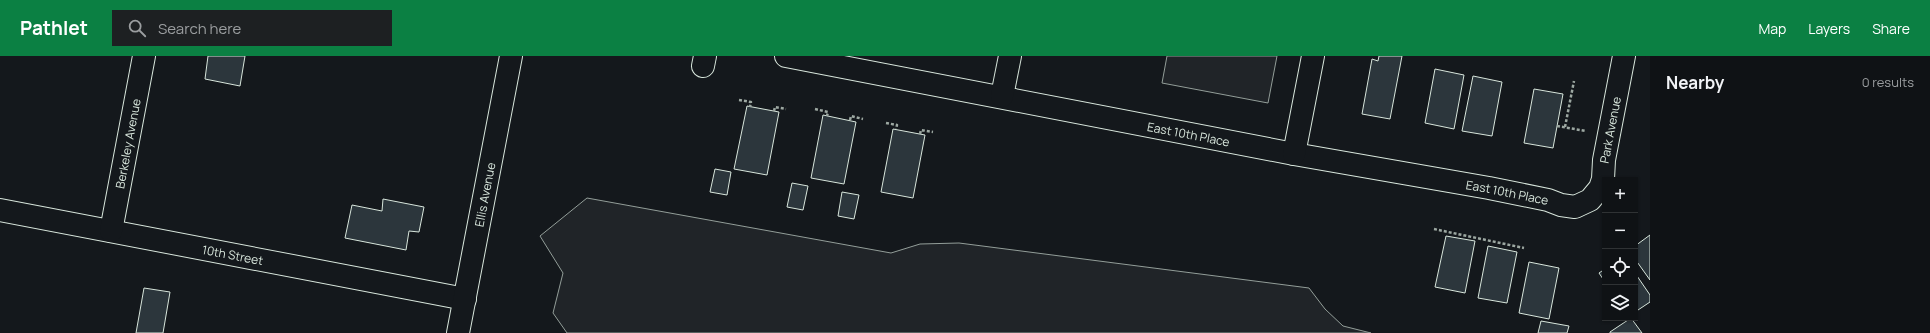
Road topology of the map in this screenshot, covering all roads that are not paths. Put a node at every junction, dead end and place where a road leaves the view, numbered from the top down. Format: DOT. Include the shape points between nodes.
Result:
graph roads {
  1 [pos="144,56"];
  2 [pos="511,56"];
  3 [pos="786,56"];
  4 [pos="1010,56"];
  5 [pos="1313,56"];
  6 [pos="1624,56"];
  7 [pos="1002,96"];
  8 [pos="1294,154"];
  9 [pos="1590,200"];
  10 [pos="0,210"];
  11 [pos="111,231"];
  12 [pos="465,299"];
  13 [pos="458,333"];
  1 -- 11 [label="street, Berkeley Avenue"];
  2 -- 12 [label="street, Ellis Avenue"];
  3 -- 7 [label="street, East 10th Place"];
  4 -- 7 [label="street"];
  5 -- 8 [label="street"];
  6 -- 9 [label="street, Park Avenue" via="1604,160 1603,179 1600,188"];
  7 -- 8 [label="street, East 10th Place"];
  8 -- 9 [label="street, East 10th Place" via="1489,188 1569,206 1580,205"];
  10 -- 11 [label="street, 10th Street"];
  11 -- 12 [label="street, 10th Street"];
  12 -- 13 [label="street, Ellis Avenue"];
}
